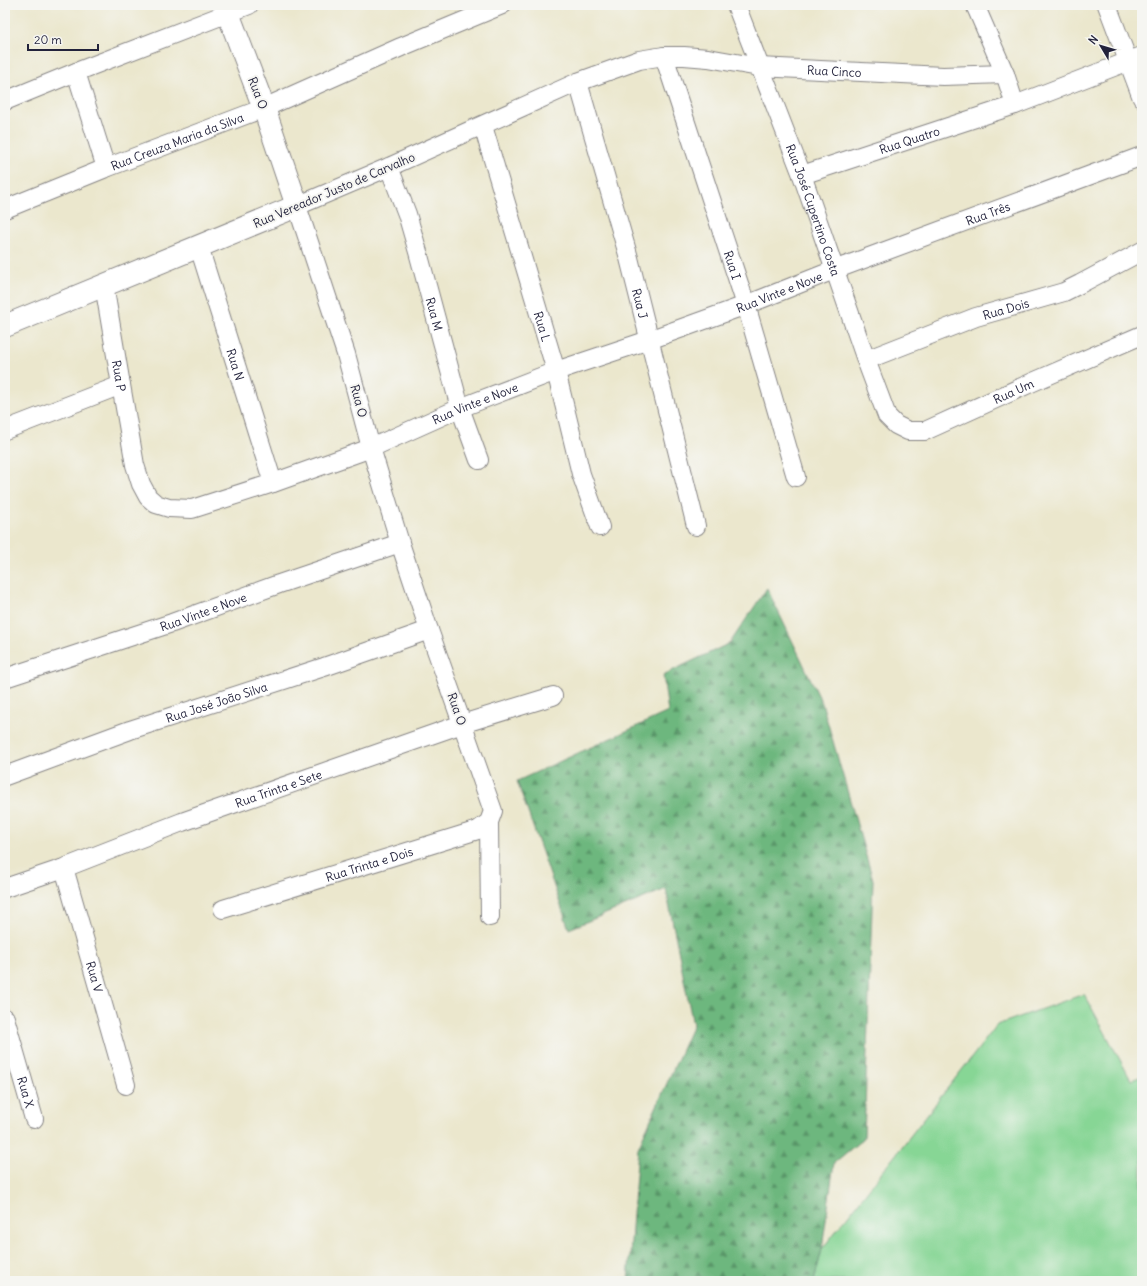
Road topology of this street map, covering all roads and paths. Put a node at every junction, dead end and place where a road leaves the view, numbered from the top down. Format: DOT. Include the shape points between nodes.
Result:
graph roads {
  1 [pos="249,5"];
  2 [pos="502,5"];
  3 [pos="736,5"];
  4 [pos="975,5"];
  5 [pos="1107,5"];
  6 [pos="227,10"];
  7 [pos="664,56"];
  8 [pos="1135,58"];
  9 [pos="759,67"];
  10 [pos="76,72"];
  11 [pos="1005,74"];
  12 [pos="578,82"];
  13 [pos="1142,98"];
  14 [pos="5,101"];
  15 [pos="1016,105"];
  16 [pos="264,108"];
  17 [pos="483,126"];
  18 [pos="1142,156"];
  19 [pos="389,167"];
  20 [pos="106,168"];
  21 [pos="802,175"];
  22 [pos="297,206"];
  23 [pos="5,209"];
  24 [pos="199,247"];
  25 [pos="1142,251"];
  26 [pos="834,270"];
  27 [pos="104,285"];
  28 [pos="746,305"];
  29 [pos="5,326"];
  30 [pos="1142,335"];
  31 [pos="650,340"];
  32 [pos="866,360"];
  33 [pos="556,371"];
  34 [pos="120,385"];
  35 [pos="460,408"];
  36 [pos="888,416"];
  37 [pos="5,430"];
  38 [pos="372,448"];
  39 [pos="479,460"];
  40 [pos="135,465"];
  41 [pos="796,477"];
  42 [pos="273,483"];
  43 [pos="696,526"];
  44 [pos="600,527"];
  45 [pos="400,543"];
  46 [pos="429,630"];
  47 [pos="5,678"];
  48 [pos="554,696"];
  49 [pos="462,724"];
  50 [pos="5,776"];
  51 [pos="489,822"];
  52 [pos="64,868"];
  53 [pos="5,888"];
  54 [pos="223,909"];
  55 [pos="490,916"];
  56 [pos="5,1018"];
  57 [pos="126,1085"];
  58 [pos="34,1119"];
  1 -- 6 [label="street"];
  2 -- 16 [label="street, Rua Creuza Maria da Silva"];
  3 -- 9 [label="street, Rua José Cupertino Costa"];
  4 -- 11 [label="street"];
  5 -- 8 [label="street"];
  6 -- 10 [label="street"];
  6 -- 16 [label="street, Rua O"];
  7 -- 9 [label="street, Rua Cinco" via="708,58"];
  7 -- 12 [label="street, Rua Vereador Justo de Carvalho" via="639,60"];
  7 -- 28 [label="street, Rua I"];
  8 -- 13 [label="street"];
  8 -- 15 [label="street, Rua Quatro"];
  9 -- 11 [label="street, Rua Cinco" via="943,76"];
  9 -- 21 [label="street, Rua José Cupertino Costa"];
  10 -- 14 [label="street"];
  10 -- 20 [label="street"];
  11 -- 15 [label="street"];
  12 -- 17 [label="street, Rua Vereador Justo de Carvalho"];
  12 -- 31 [label="street, Rua J" via="610,188"];
  15 -- 21 [label="street, Rua Quatro"];
  16 -- 20 [label="street, Rua Creuza Maria da Silva"];
  16 -- 22 [label="street, Rua O"];
  17 -- 19 [label="street, Rua Vereador Justo de Carvalho"];
  17 -- 33 [label="street, Rua L"];
  18 -- 26 [label="street, Rua Três"];
  19 -- 22 [label="street, Rua Vereador Justo de Carvalho"];
  19 -- 35 [label="street, Rua M" via="407,214"];
  20 -- 23 [label="street, Rua Creuza Maria da Silva"];
  21 -- 26 [label="street, Rua José Cupertino Costa"];
  22 -- 24 [label="street, Rua Vereador Justo de Carvalho"];
  22 -- 38 [label="street, Rua O" via="346,354"];
  24 -- 27 [label="street, Rua Vereador Justo de Carvalho"];
  24 -- 42 [label="street, Rua N"];
  25 -- 32 [label="street, Rua Dois" via="1064,292 976,317"];
  26 -- 28 [label="street, Rua Vinte e Nove"];
  26 -- 32 [label="street, Rua José Cupertino Costa"];
  27 -- 29 [label="street, Rua Vereador Justo de Carvalho"];
  27 -- 34 [label="street, Rua P"];
  28 -- 31 [label="street, Rua Vinte e Nove"];
  28 -- 41 [label="street, Rua I"];
  30 -- 36 [label="street, Rua Um" via="925,431 908,431 896,426"];
  31 -- 33 [label="street, Rua Vinte e Nove"];
  31 -- 43 [label="street, Rua J"];
  32 -- 36 [label="street, Rua José Cupertino Costa"];
  33 -- 35 [label="street, Rua Vinte e Nove"];
  33 -- 44 [label="street, Rua L" via="581,474"];
  34 -- 37 [label="street"];
  34 -- 40 [label="street, Rua P"];
  35 -- 38 [label="street, Rua Vinte e Nove"];
  35 -- 39 [label="street, Rua M"];
  38 -- 42 [label="street, Rua Vinte e Nove"];
  38 -- 45 [label="street, Rua O"];
  40 -- 42 [label="street, Rua Vinte e Nove" via="148,497 156,504 169,508 192,509"];
  45 -- 46 [label="street, Rua O"];
  45 -- 47 [label="street, Rua Vinte e Nove" via="172,624"];
  46 -- 49 [label="street, Rua O"];
  46 -- 50 [label="street, Rua José João Silva" via="130,730"];
  48 -- 49 [label="street, Rua Trinta e Sete"];
  49 -- 51 [label="street, Rua O" via="493,811"];
  49 -- 52 [label="street, Rua Trinta e Sete" via="182,822"];
  51 -- 54 [label="street, Rua Trinta e Dois" via="478,830"];
  51 -- 55 [label="street"];
  52 -- 53 [label="street, Rua Trinta e Sete"];
  52 -- 57 [label="street, Rua V"];
  56 -- 58 [label="street, Rua X"];
}
